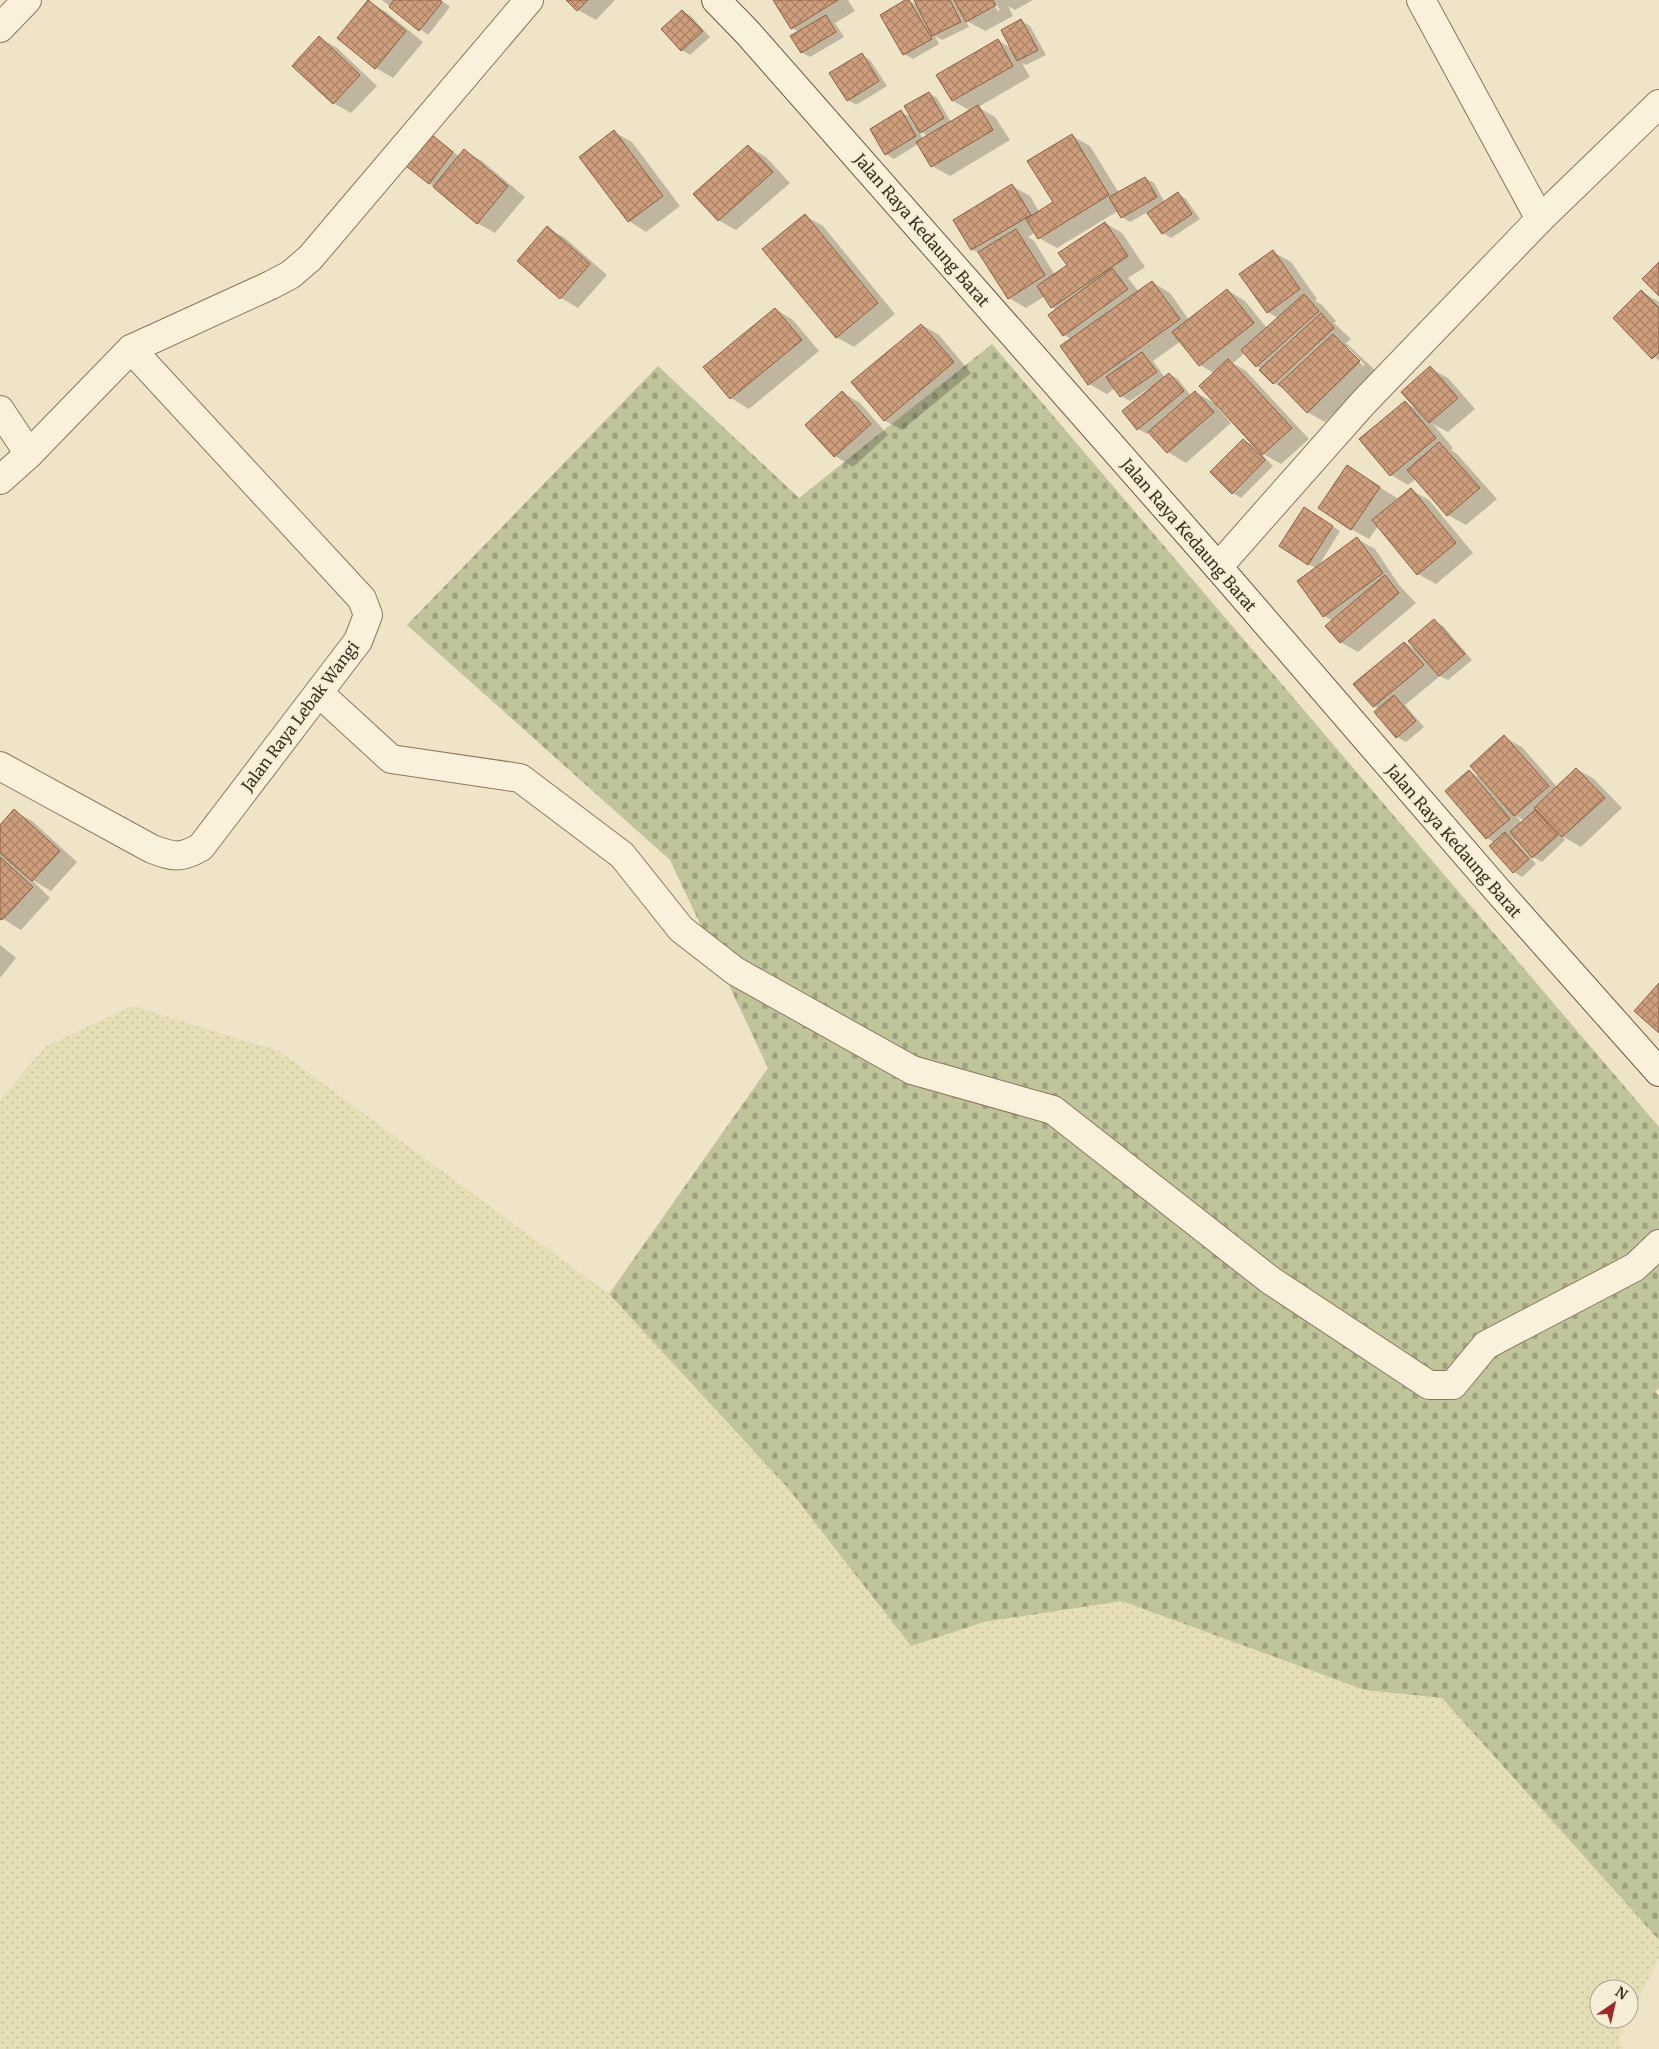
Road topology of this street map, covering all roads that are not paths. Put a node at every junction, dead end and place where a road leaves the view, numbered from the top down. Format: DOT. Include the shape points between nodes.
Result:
graph roads {
  1 [pos="27,0"];
  2 [pos="529,0"];
  3 [pos="716,0"];
  4 [pos="1421,0"];
  5 [pos="0,28"];
  6 [pos="1659,104"];
  7 [pos="1540,219"];
  8 [pos="131,350"];
  9 [pos="0,410"];
  10 [pos="30,454"];
  11 [pos="0,480"];
  12 [pos="1218,567"];
  13 [pos="319,693"];
  14 [pos="0,766"];
  15 [pos="1659,1072"];
  16 [pos="1659,1244"];
  1 -- 5 [label="street"];
  2 -- 8 [label="street" via="310,258 290,275 271,285"];
  3 -- 12 [label="street, Jalan Raya Kedaung Barat"];
  4 -- 7 [label="street"];
  6 -- 7 [label="street"];
  7 -- 12 [label="street" via="1362,403"];
  8 -- 10 [label="street"];
  8 -- 13 [label="street, Jalan Raya Lebak Wangi" via="362,599 368,615 358,641"];
  9 -- 10 [label="street"];
  10 -- 11 [label="street"];
  12 -- 15 [label="street, Jalan Raya Kedaung Barat"];
  13 -- 14 [label="street, Jalan Raya Lebak Wangi" via="201,847 184,857 152,849"];
  13 -- 16 [label="street" via="391,760 520,778 622,855 681,929 736,971 912,1070 1053,1110 1270,1280 1429,1386 1453,1385 1486,1345 1634,1267"];
}
